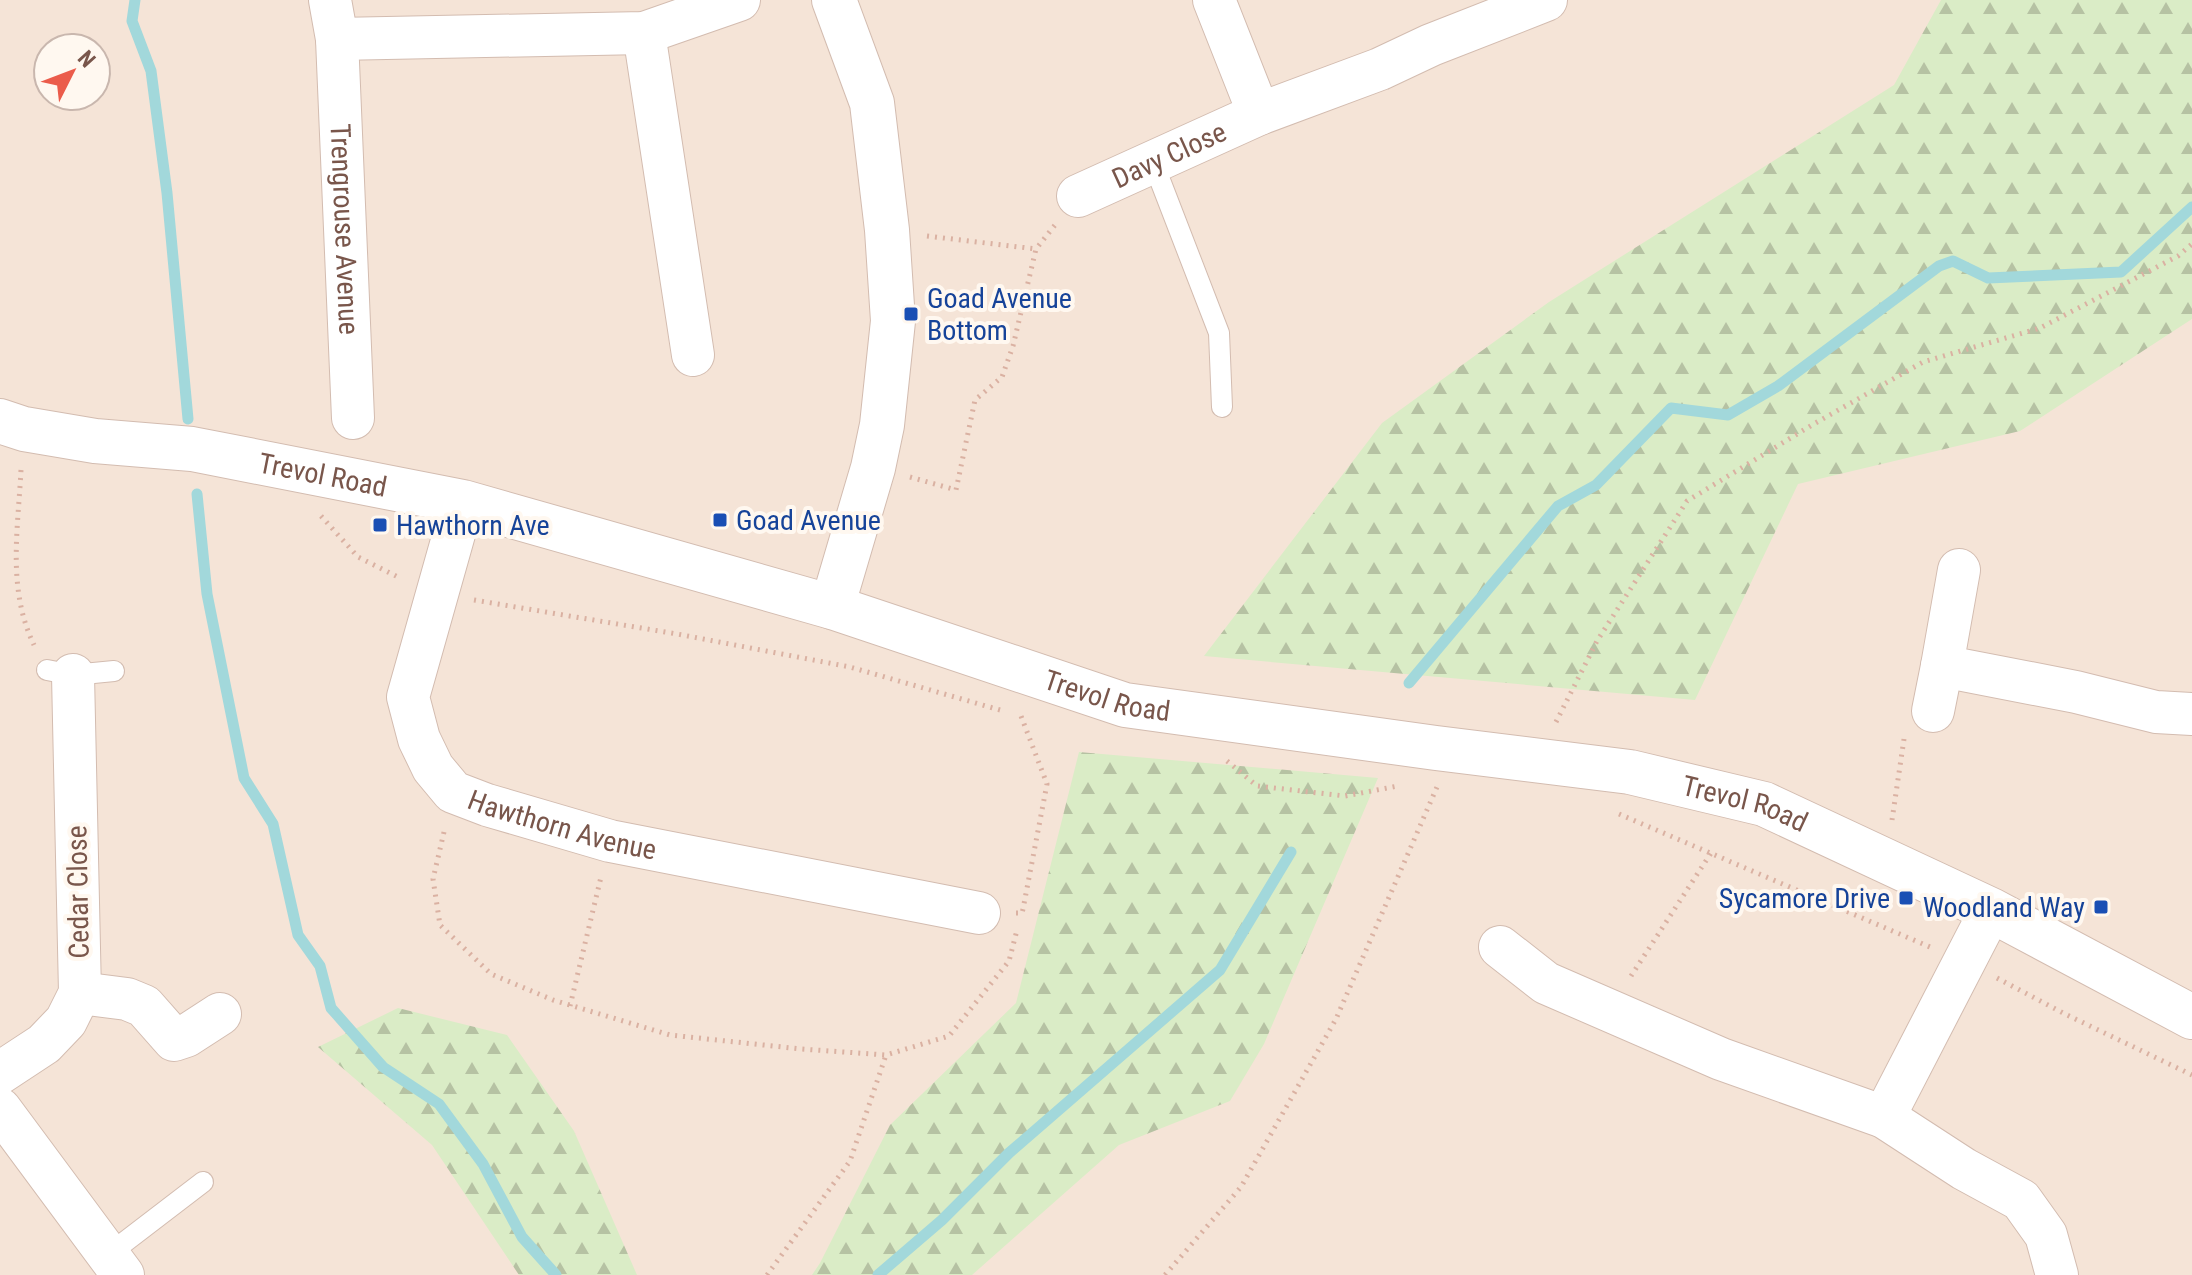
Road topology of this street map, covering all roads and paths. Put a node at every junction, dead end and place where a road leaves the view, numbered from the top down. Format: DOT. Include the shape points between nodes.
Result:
graph roads {
  1 [pos="739,0"];
  2 [pos="834,0"];
  3 [pos="1214,0"];
  4 [pos="1546,0"];
  5 [pos="334,19"];
  6 [pos="644,33"];
  7 [pos="1259,114"];
  8 [pos="1153,162"];
  9 [pos="1078,196"];
  10 [pos="887,230"];
  11 [pos="2192,244"];
  12 [pos="693,355"];
  13 [pos="1222,407"];
  14 [pos="353,418"];
  15 [pos="12,425"];
  16 [pos="873,468"];
  17 [pos="311,472"];
  18 [pos="463,502"];
  19 [pos="1959,570"];
  20 [pos="437,594"];
  21 [pos="832,607"];
  22 [pos="1942,666"];
  23 [pos="114,671"];
  24 [pos="60,672"];
  25 [pos="1933,711"];
  26 [pos="2192,714"];
  27 [pos="1198,715"];
  28 [pos="1536,760"];
  29 [pos="1427,783"];
  30 [pos="1403,785"];
  31 [pos="453,792"];
  32 [pos="1611,811"];
  33 [pos="610,841"];
  34 [pos="1711,853"];
  35 [pos="1886,861"];
  36 [pos="1023,909"];
  37 [pos="1991,910"];
  38 [pos="979,913"];
  39 [pos="1500,947"];
  40 [pos="1964,961"];
  41 [pos="80,993"];
  42 [pos="570,1006"];
  43 [pos="1609,1010"];
  44 [pos="220,1014"];
  45 [pos="2192,1017"];
  46 [pos="886,1055"];
  47 [pos="0,1073"];
  48 [pos="2192,1075"];
  49 [pos="0,1109"];
  50 [pos="1884,1117"];
  51 [pos="203,1182"];
  52 [pos="116,1265"];
  53 [pos="767,1275"];
  54 [pos="1165,1275"];
  55 [pos="2057,1275"];
  1 -- 6 [label="street, Trengrouse Avenue"];
  2 -- 10 [label="street" via="872,103"];
  3 -- 7 [label="street, Davy Close"];
  4 -- 7 [label="street, Davy Close"];
  5 -- 6 [label="street, Trengrouse Avenue"];
  5 -- 14 [label="street, Trengrouse Avenue"];
  6 -- 12 [label="street"];
  7 -- 8 [label="street, Davy Close"];
  8 -- 9 [label="street, Davy Close"];
  8 -- 13 [label="lane" via="1219,333"];
  10 -- 16 [label="street" via="893,321"];
  10 -- 16 [label="path" via="1036,249 1002,377 975,400 956,490"];
  11 -- 28 [label="path" via="2040,328 1923,362 1687,501 1597,641"];
  15 -- 17 [label="street, Trevol Road" via="95,441 192,449"];
  15 -- 24 [label="path" via="16,577 25,626"];
  16 -- 21 [label="street"];
  17 -- 18 [label="street, Trevol Road"];
  17 -- 20 [label="path" via="316,510 358,557"];
  18 -- 20 [label="street, Hawthorn Avenue"];
  18 -- 21 [label="street, Trevol Road"];
  19 -- 22 [label="street"];
  20 -- 31 [label="street, Hawthorn Avenue" via="408,697 419,739"];
  20 -- 36 [label="path" via="850,667 1021,716 1047,784"];
  21 -- 27 [label="street, Trevol Road" via="1125,705"];
  22 -- 25 [label="street"];
  22 -- 26 [label="street" via="2156,712"];
  23 -- 24 [label="lane"];
  24 -- 41 [label="street, Cedar Close"];
  25 -- 35 [label="path" via="1904,738"];
  27 -- 28 [label="street, Trevol Road"];
  27 -- 30 [label="path" via="1208,745 1257,786 1345,796"];
  28 -- 35 [label="street, Trevol Road" via="1630,772 1764,804"];
  29 -- 54 [label="path" via="1439,782 1336,1019 1241,1187"];
  31 -- 33 [label="street, Hawthorn Avenue"];
  31 -- 42 [label="path" via="433,879 440,925 491,974"];
  32 -- 34 [label="path"];
  33 -- 38 [label="street, Hawthorn Avenue"];
  33 -- 42 [label="path"];
  34 -- 40 [label="path"];
  34 -- 43 [label="path"];
  35 -- 37 [label="street, Trevol Road"];
  36 -- 38 [label="path"];
  36 -- 46 [label="path" via="1009,961 949,1036"];
  37 -- 40 [label="street"];
  37 -- 45 [label="street, Trevol Road"];
  39 -- 43 [label="street" via="1546,983"];
  40 -- 48 [label="path"];
  40 -- 50 [label="street"];
  41 -- 44 [label="street" via="144,1006 174,1040"];
  41 -- 47 [label="street, Cedar Close" via="66,1021 44,1044"];
  42 -- 46 [label="path" via="670,1035"];
  43 -- 50 [label="street" via="1721,1059"];
  46 -- 53 [label="path" via="850,1161"];
  49 -- 52 [label="street"];
  50 -- 55 [label="street" via="2021,1200 2046,1235"];
  51 -- 52 [label="lane"];
}
